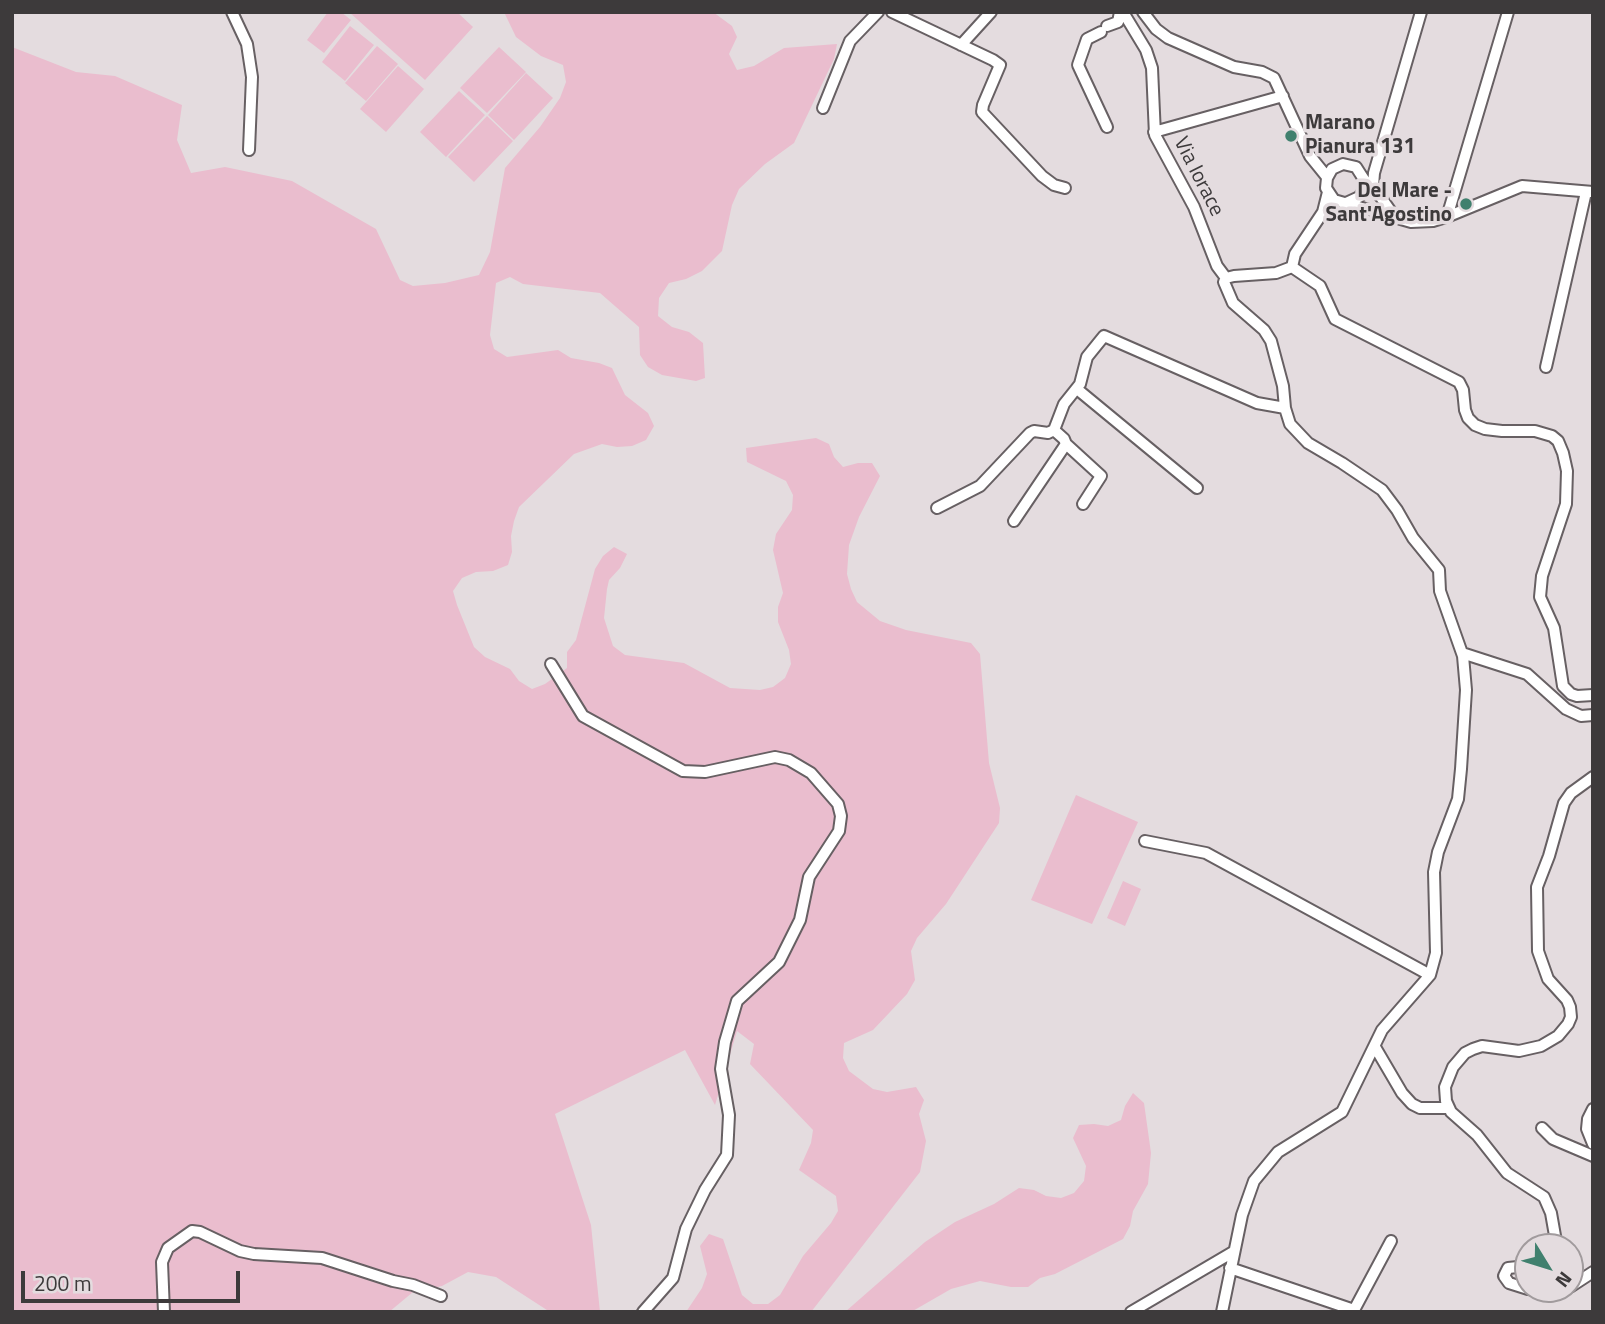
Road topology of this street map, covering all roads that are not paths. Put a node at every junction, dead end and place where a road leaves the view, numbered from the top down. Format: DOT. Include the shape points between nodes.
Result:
graph roads {
  1 [pos="232,12"];
  2 [pos="878,12"];
  3 [pos="892,12"];
  4 [pos="991,12"];
  5 [pos="1122,12"];
  6 [pos="1143,12"];
  7 [pos="1421,12"];
  8 [pos="1508,12"];
  9 [pos="961,44"];
  10 [pos="1283,96"];
  11 [pos="823,108"];
  12 [pos="1107,127"];
  13 [pos="1154,132"];
  14 [pos="249,150"];
  15 [pos="1310,156"];
  16 [pos="1339,165"];
  17 [pos="1327,177"];
  18 [pos="1365,187"];
  19 [pos="1065,188"];
  20 [pos="1328,192"];
  21 [pos="1589,192"];
  22 [pos="1344,203"];
  23 [pos="1323,212"];
  24 [pos="1392,216"];
  25 [pos="1447,217"];
  26 [pos="1292,267"];
  27 [pos="1226,278"];
  28 [pos="1546,367"];
  29 [pos="1077,389"];
  30 [pos="1285,408"];
  31 [pos="1054,430"];
  32 [pos="1066,444"];
  33 [pos="1197,488"];
  34 [pos="1083,504"];
  35 [pos="937,509"];
  36 [pos="1014,521"];
  37 [pos="1462,653"];
  38 [pos="551,664"];
  39 [pos="1593,695"];
  40 [pos="1593,715"];
  41 [pos="1593,777"];
  42 [pos="1145,841"];
  43 [pos="1430,975"];
  44 [pos="1375,1047"];
  45 [pos="1448,1108"];
  46 [pos="1593,1110"];
  47 [pos="1542,1128"];
  48 [pos="1592,1152"];
  49 [pos="1555,1233"];
  50 [pos="1391,1241"];
  51 [pos="1233,1252"];
  52 [pos="1514,1267"];
  53 [pos="1230,1268"];
  54 [pos="1514,1285"];
  55 [pos="441,1296"];
  56 [pos="1353,1311"];
  57 [pos="164,1312"];
  58 [pos="643,1312"];
  59 [pos="1131,1312"];
  60 [pos="1222,1312"];
  1 -- 14 [label="street" via="247,44 252,77"];
  2 -- 11 [label="street" via="850,41"];
  3 -- 9 [label="street"];
  4 -- 9 [label="street"];
  5 -- 12 [label="street" via="1118,22 1087,39 1078,65"];
  5 -- 13 [label="street, Via Iorace" via="1150,58"];
  6 -- 10 [label="street" via="1168,38 1271,76"];
  7 -- 24 [label="street" via="1374,173 1373,186"];
  8 -- 25 [label="street"];
  9 -- 19 [label="street" via="1000,65 982,112 1042,176"];
  10 -- 13 [label="street"];
  10 -- 15 [label="street"];
  13 -- 27 [label="street, Via Iorace"];
  15 -- 16 [label="street"];
  15 -- 17 [label="street"];
  16 -- 17 [label="street"];
  16 -- 18 [label="street" via="1356,167"];
  17 -- 20 [label="street"];
  18 -- 22 [label="street" via="1359,197"];
  18 -- 24 [label="street" via="1376,204"];
  20 -- 22 [label="street"];
  20 -- 23 [label="street"];
  21 -- 25 [label="street" via="1522,186"];
  21 -- 28 [label="street"];
  22 -- 23 [label="street"];
  22 -- 24 [label="street"];
  23 -- 26 [label="street" via="1295,254"];
  24 -- 25 [label="street" via="1411,222"];
  26 -- 27 [label="street"];
  26 -- 39 [label="street" via="1320,286 1335,319 1459,382 1465,410 1475,425 1535,431 1558,441 1567,471 1566,504 1542,576 1540,597 1554,628 1563,686 1570,694"];
  27 -- 30 [label="street, Via Iorace" via="1233,303 1271,341"];
  29 -- 30 [label="street" via="1087,357 1104,336 1257,404"];
  29 -- 31 [label="street" via="1063,404"];
  29 -- 33 [label="street"];
  30 -- 37 [label="street" via="1299,436 1382,490 1397,510 1439,569 1440,592"];
  31 -- 32 [label="street"];
  31 -- 35 [label="street" via="1030,433 980,486"];
  32 -- 34 [label="street" via="1101,476"];
  32 -- 36 [label="street"];
  37 -- 40 [label="street" via="1527,674 1566,709 1581,716"];
  37 -- 43 [label="street" via="1466,690 1461,769 1458,799 1434,872 1436,953"];
  38 -- 58 [label="street" via="583,716 683,771 705,772 775,757 789,760 811,773 838,804 841,816 839,831 809,877 800,920 779,962 737,1001 722,1069 729,1115 727,1155 686,1229 673,1278"];
  41 -- 45 [label="street" via="1564,803 1536,887 1540,961 1548,979 1567,1000 1568,1024 1541,1046 1519,1051 1482,1046 1465,1053 1445,1087"];
  42 -- 43 [label="street" via="1206,853"];
  43 -- 44 [label="street" via="1387,1024"];
  44 -- 45 [label="street" via="1412,1104"];
  44 -- 51 [label="street" via="1342,1112 1278,1152 1254,1181"];
  45 -- 49 [label="street" via="1507,1173 1544,1198"];
  46 -- 48 [label="street" via="1587,1129"];
  47 -- 48 [label="street" via="1553,1139"];
  50 -- 56 [label="street"];
  51 -- 53 [label="street"];
  51 -- 59 [label="street"];
  52 -- 54 [label="street" via="1504,1276"];
  53 -- 56 [label="street"];
  53 -- 60 [label="street"];
  55 -- 57 [label="street" via="322,1258 240,1251 195,1231 168,1248 162,1262"];
}
